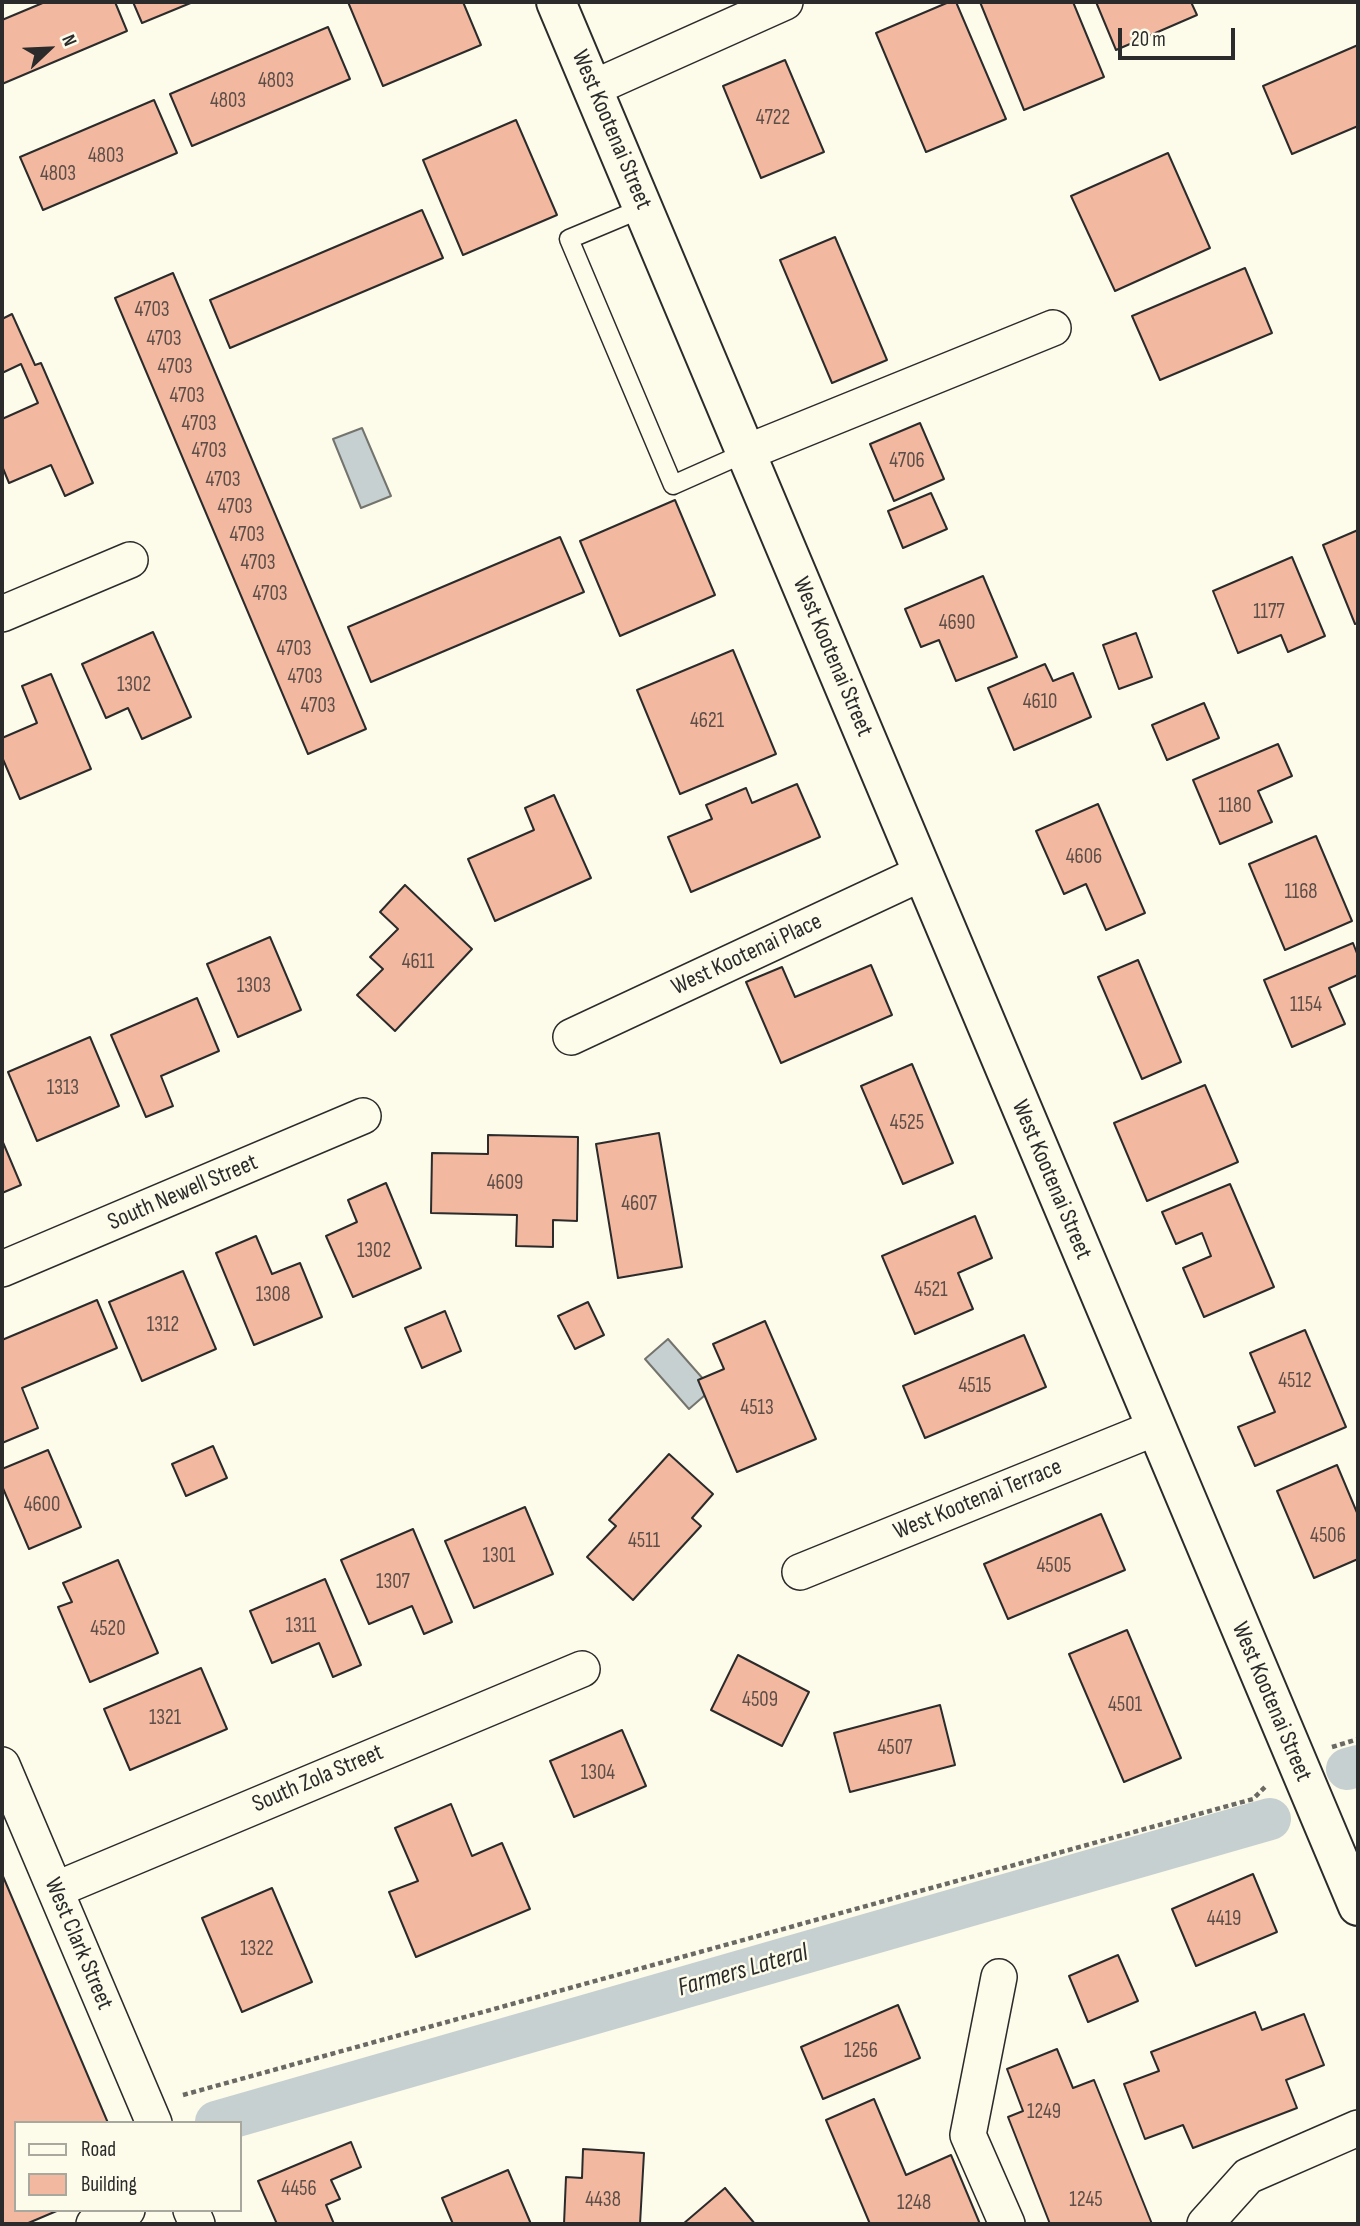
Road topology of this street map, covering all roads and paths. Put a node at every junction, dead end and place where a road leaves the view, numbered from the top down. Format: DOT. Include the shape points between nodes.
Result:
graph roads {
  1 [pos="556,2"];
  2 [pos="785,2"];
  3 [pos="593,88"];
  4 [pos="643,208"];
  5 [pos="1053,328"];
  6 [pos="745,453"];
  7 [pos="130,560"];
  8 [pos="2,614"];
  9 [pos="922,873"];
  10 [pos="571,1037"];
  11 [pos="363,1116"];
  12 [pos="2,1269"];
  13 [pos="1156,1428"];
  14 [pos="800,1572"];
  15 [pos="582,1669"];
  16 [pos="1295,1759"];
  17 [pos="2,1765"];
  18 [pos="55,1890"];
  19 [pos="1358,1906"];
  20 [pos="999,1977"];
  21 [pos="149,2112"];
  22 [pos="1358,2128"];
  23 [pos="122,2212"];
  24 [pos="94,2224"];
  25 [pos="1007,2224"];
  26 [pos="1205,2224"];
  1 -- 3 [label="street, West Kootenai Street"];
  2 -- 3 [label="street"];
  3 -- 4 [label="street, West Kootenai Street"];
  4 -- 6 [label="street, West Kootenai Street"];
  4 -- 6 [label="lane" via="569,239 673,485"];
  5 -- 6 [label="street"];
  6 -- 9 [label="street, West Kootenai Street"];
  7 -- 8 [label="street"];
  9 -- 10 [label="street, West Kootenai Place"];
  9 -- 13 [label="street, West Kootenai Street"];
  11 -- 12 [label="street, South Newell Street"];
  13 -- 14 [label="street, West Kootenai Terrace"];
  13 -- 16 [label="street, West Kootenai Street"];
  15 -- 18 [label="street, South Zola Street"];
  16 -- 19 [label="street, West Kootenai Street"];
  16 -- 21 [label="path" via="1253,1799 177,2097"];
  17 -- 18 [label="street, West Clark Street"];
  18 -- 21 [label="street, West Clark Street"];
  20 -- 25 [label="street" via="968,2135"];
  22 -- 26 [label="street" via="1248,2176"];
  23 -- 24 [label="street"];
}
